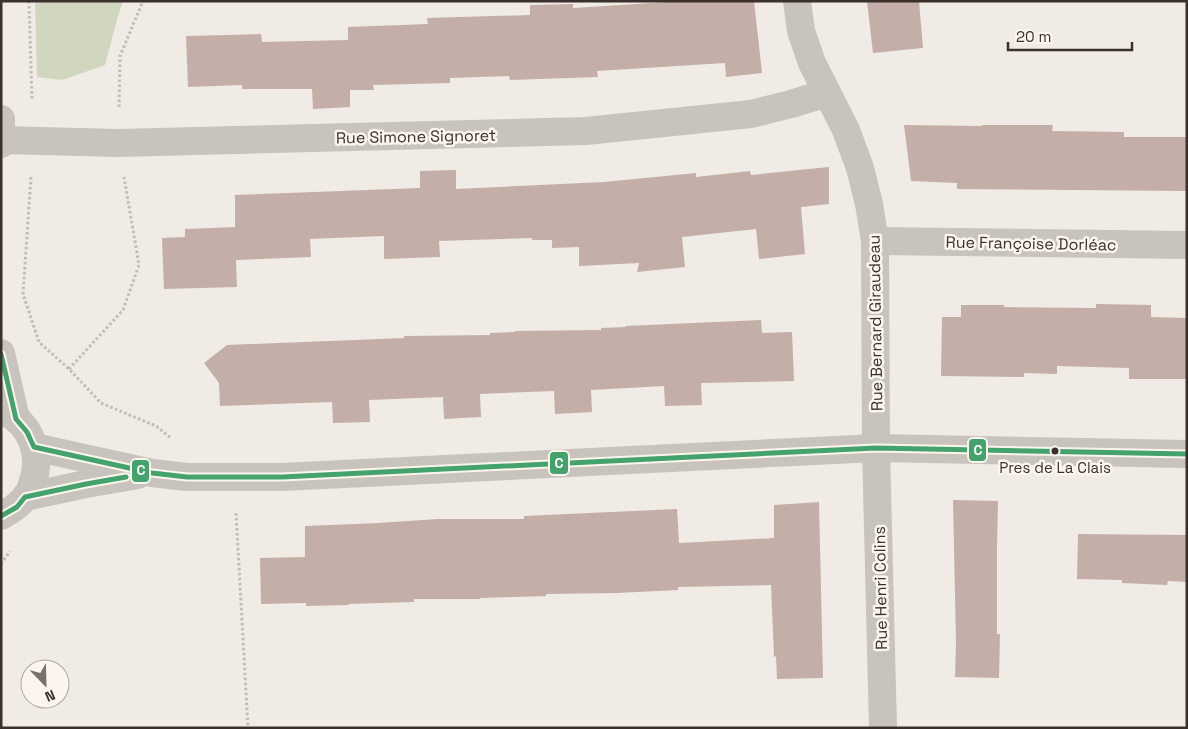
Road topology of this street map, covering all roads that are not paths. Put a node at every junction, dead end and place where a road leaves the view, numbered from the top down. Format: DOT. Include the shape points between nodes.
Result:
graph roads {
  1 [pos="797,1"];
  2 [pos="827,93"];
  3 [pos="1,119"];
  4 [pos="2,140"];
  5 [pos="1,144"];
  6 [pos="875,241"];
  7 [pos="1187,245"];
  8 [pos="1,353"];
  9 [pos="9,415"];
  10 [pos="34,447"];
  11 [pos="876,448"];
  12 [pos="1187,454"];
  13 [pos="152,473"];
  14 [pos="25,497"];
  15 [pos="1,516"];
  16 [pos="883,728"];
  1 -- 2 [label="street, Rue Bernard Giraudeau" via="812,64"];
  2 -- 4 [label="street, Rue Simone Signoret" via="751,114 586,131 118,143"];
  2 -- 6 [label="street, Rue Bernard Giraudeau" via="860,168"];
  3 -- 4 [label="street"];
  4 -- 5 [label="street"];
  6 -- 7 [label="street, Rue Françoise Dorléac"];
  6 -- 11 [label="street, Rue Bernard Giraudeau"];
  8 -- 9 [label="street"];
  9 -- 10 [label="street" via="21,423"];
  10 -- 13 [label="street"];
  10 -- 14 [label="street" via="36,475"];
  11 -- 12 [label="street"];
  11 -- 13 [label="street" via="282,477 188,477"];
  11 -- 16 [label="street, Rue Henri Colins"];
  13 -- 14 [label="street"];
  14 -- 15 [label="street" via="17,507"];
}
